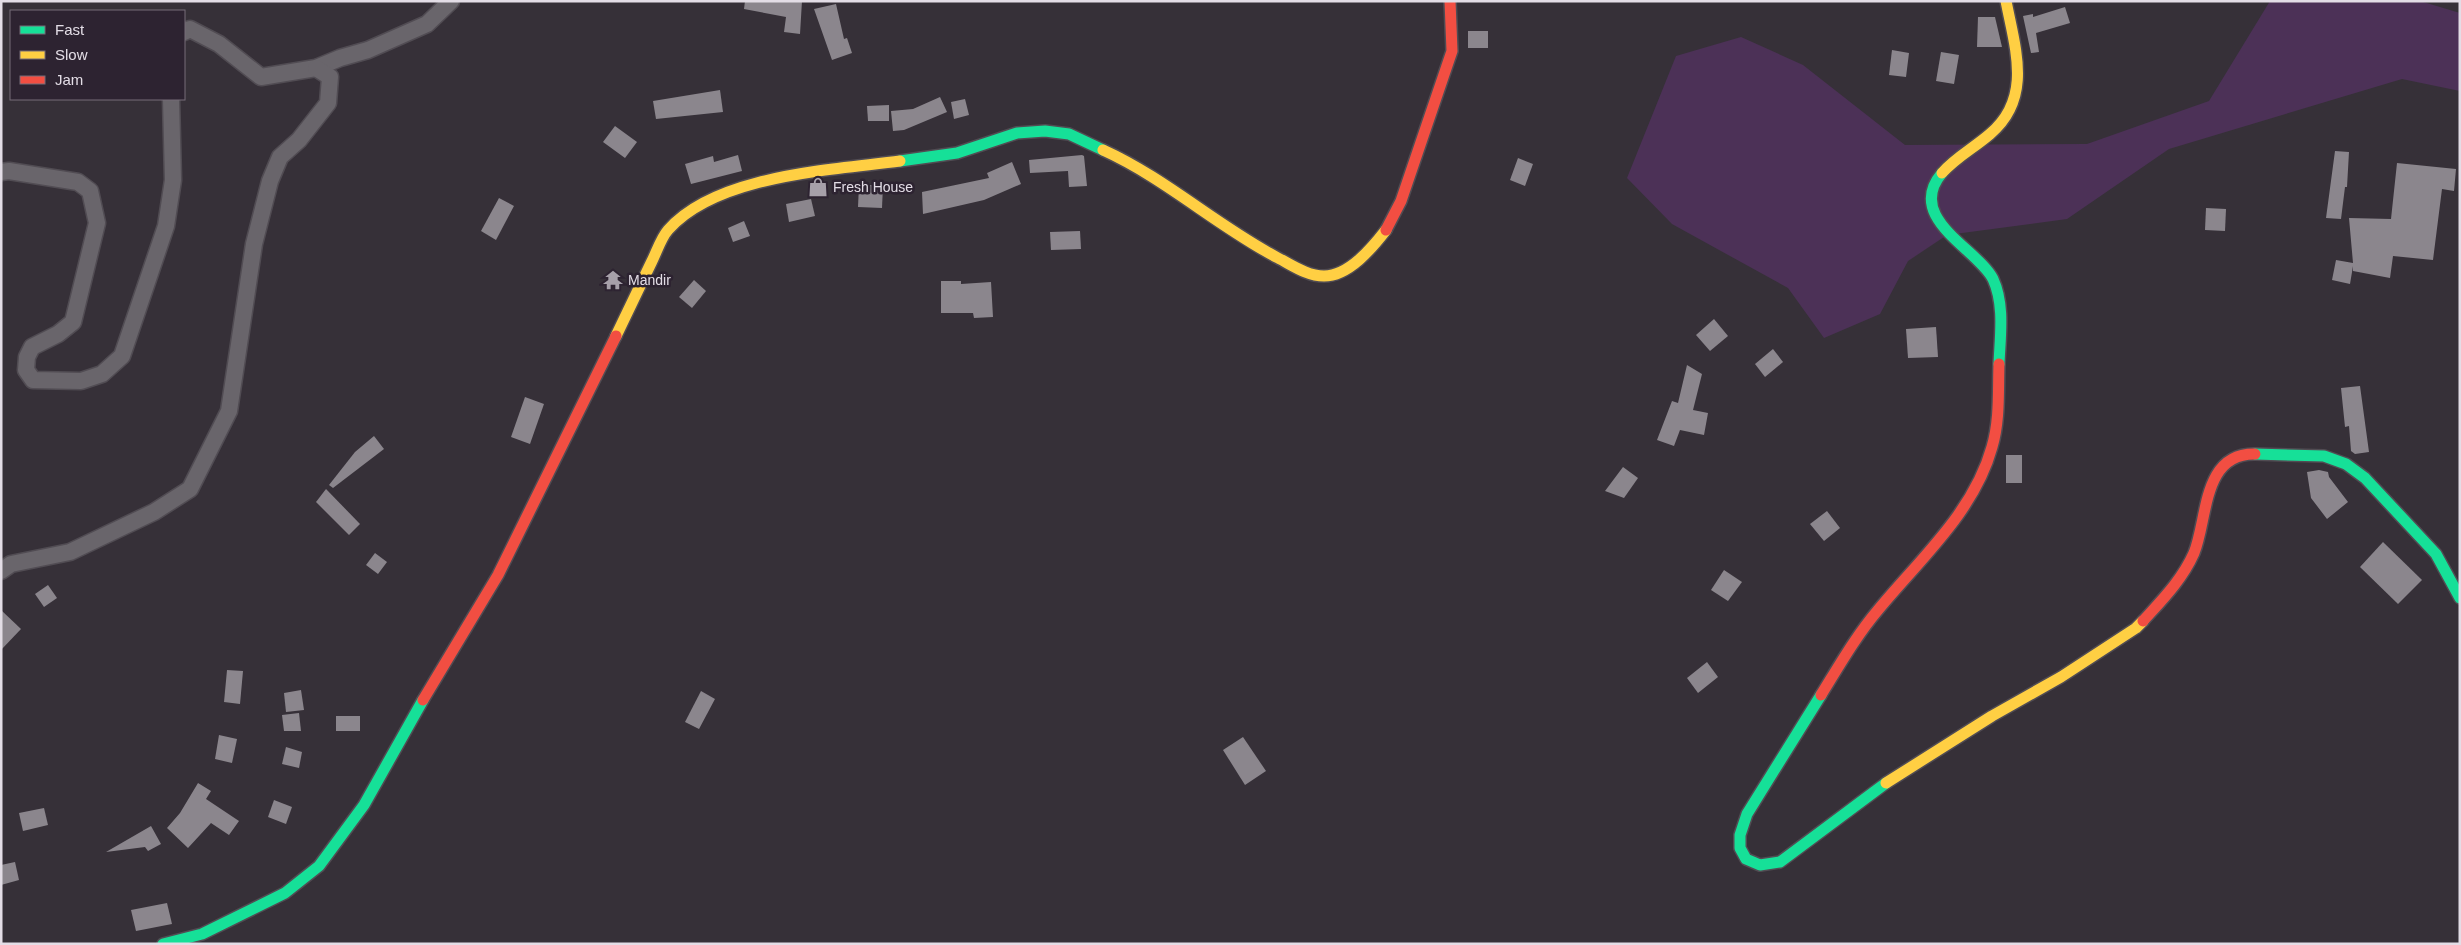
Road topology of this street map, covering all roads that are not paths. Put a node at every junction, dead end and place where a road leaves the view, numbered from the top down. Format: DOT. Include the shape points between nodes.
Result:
graph roads {
  1 [pos="451,1"];
  2 [pos="1450,1"];
  3 [pos="2006,1"];
  4 [pos="185,31"];
  5 [pos="316,68"];
  6 [pos="171,100"];
  7 [pos="1,172"];
  8 [pos="1,571"];
  9 [pos="2460,598"];
  10 [pos="162,944"];
  1 -- 5 [label="street" via="427,24"];
  2 -- 10 [label="main road" via="1452,51 1401,201 1386,231 1355,265 1325,276 1307,273 1242,239 1125,160 1069,134 1045,131 1018,133 956,153 800,174 748,185 688,213 667,231 498,575 397,743 364,806 319,866 286,893 202,934"];
  3 -- 9 [label="main road" via="2019,78 2013,106 2000,127 1952,163 1938,180 1933,193 1934,210 1942,226 1993,278 1998,296 1998,408 1992,446 1973,494 1861,631 1747,814 1740,836 1740,852 1746,860 1770,866 1780,862 1897,775 2136,628 2174,586 2194,552 2216,474 2230,460 2248,454 2324,456 2346,464 2365,478 2436,554"];
  4 -- 5 [label="street" via="190,28 219,44 261,77"];
  5 -- 8 [label="street" via="330,77 328,103 299,140 280,157 270,181 254,244 229,411 190,489 154,512 70,552 11,564"];
  6 -- 7 [label="street" via="173,180 166,226 122,356 102,374 81,381 33,380 26,370 32,347 73,322 97,223 90,191 68,179"];
}
